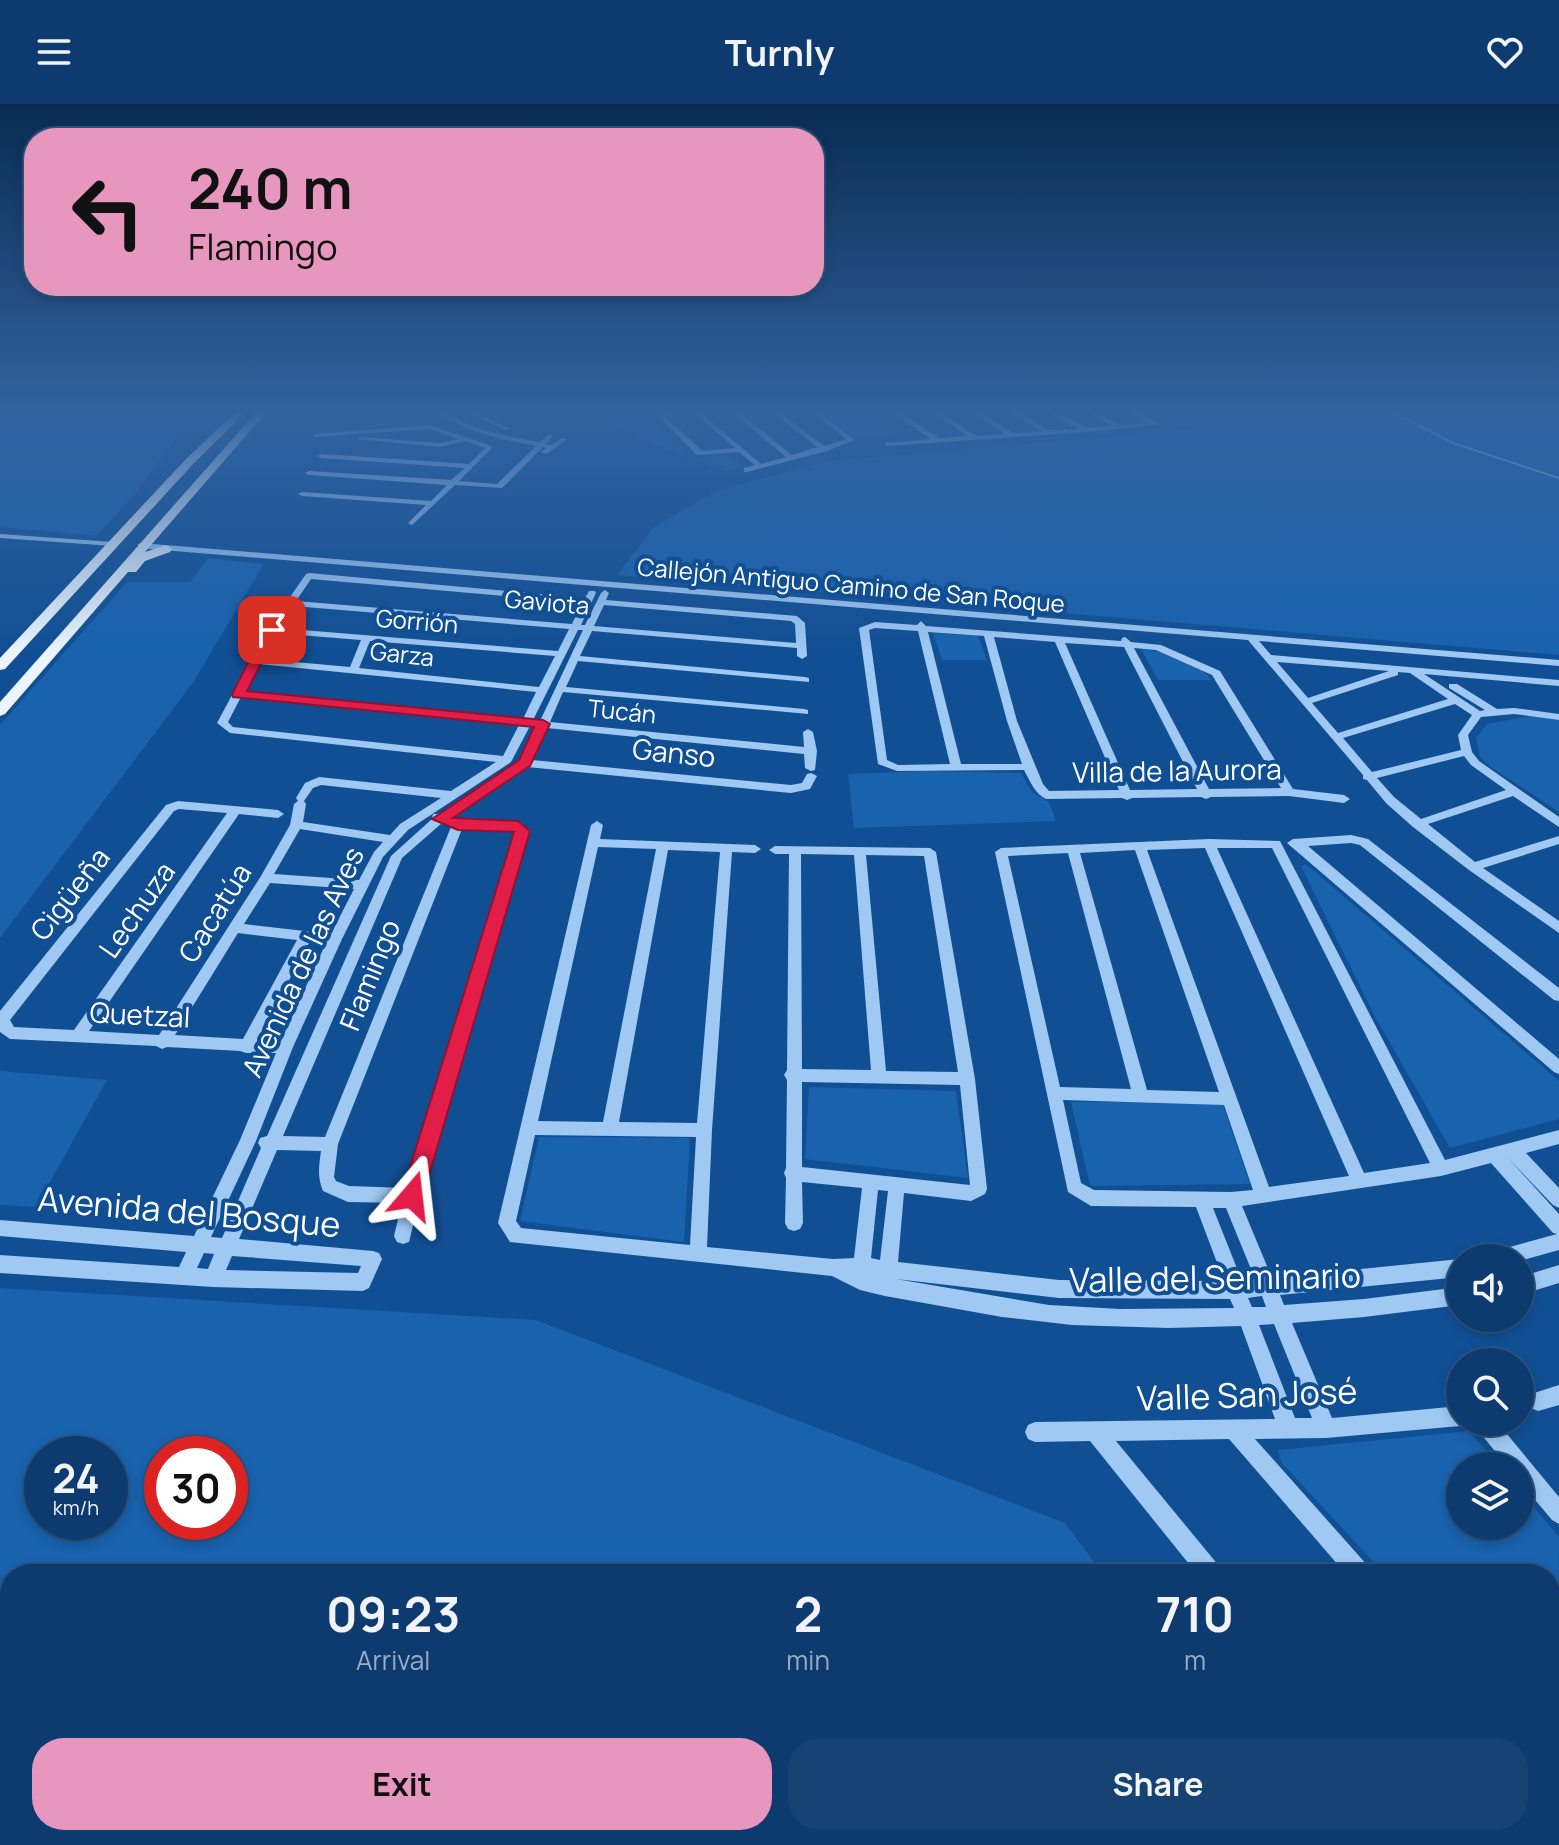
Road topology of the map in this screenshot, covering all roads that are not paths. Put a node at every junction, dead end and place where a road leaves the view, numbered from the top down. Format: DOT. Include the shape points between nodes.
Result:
graph roads {
  1 [pos="164,490"];
  2 [pos="190,490"];
  3 [pos="302,490"];
  4 [pos="446,490"];
  5 [pos="302,494"];
  6 [pos="156,498"];
  7 [pos="433,503"];
  8 [pos="314,505"];
  9 [pos="412,523"];
  10 [pos="0,536"];
  11 [pos="135,539"];
  12 [pos="87,543"];
  13 [pos="113,544"];
  14 [pos="166,549"];
  15 [pos="99,559"];
  16 [pos="110,582"];
  17 [pos="391,583"];
  18 [pos="98,596"];
  19 [pos="289,603"];
  20 [pos="376,609"];
  21 [pos="922,611"];
  22 [pos="936,613"];
  23 [pos="582,626"];
  24 [pos="1123,628"];
  25 [pos="1136,629"];
  26 [pos="272,630"];
  27 [pos="926,630"];
  28 [pos="988,634"];
  29 [pos="367,638"];
  30 [pos="1251,638"];
  31 [pos="1059,640"];
  32 [pos="1133,647"];
  33 [pos="567,656"];
  34 [pos="1269,658"];
  35 [pos="257,661"];
  36 [pos="1559,663"];
  37 [pos="0,666"];
  38 [pos="1407,670"];
  39 [pos="353,671"];
  40 [pos="1429,672"];
  41 [pos="1559,683"];
  42 [pos="559,689"];
  43 [pos="543,690"];
  44 [pos="238,694"];
  45 [pos="1457,700"];
  46 [pos="1305,702"];
  47 [pos="339,703"];
  48 [pos="0,711"];
  49 [pos="1493,711"];
  50 [pos="804,712"];
  51 [pos="1478,714"];
  52 [pos="334,717"];
  53 [pos="1559,717"];
  54 [pos="526,722"];
  55 [pos="543,724"];
  56 [pos="1336,737"];
  57 [pos="811,751"];
  58 [pos="1467,752"];
  59 [pos="507,760"];
  60 [pos="525,763"];
  61 [pos="956,767"];
  62 [pos="1028,767"];
  63 [pos="1367,777"];
  64 [pos="1289,792"];
  65 [pos="1513,792"];
  66 [pos="452,795"];
  67 [pos="1206,795"];
  68 [pos="1127,796"];
  69 [pos="1344,799"];
  70 [pos="235,811"];
  71 [pos="278,814"];
  72 [pos="434,815"];
  73 [pos="1559,823"];
  74 [pos="1417,824"];
  75 [pos="296,825"];
  76 [pos="458,825"];
  77 [pos="597,825"];
  78 [pos="389,839"];
  79 [pos="1559,840"];
  80 [pos="593,843"];
  81 [pos="1209,843"];
  82 [pos="1297,843"];
  83 [pos="1276,844"];
  84 [pos="663,846"];
  85 [pos="1140,846"];
  86 [pos="726,848"];
  87 [pos="755,849"];
  88 [pos="1073,849"];
  89 [pos="775,850"];
  90 [pos="795,850"];
  91 [pos="860,852"];
  92 [pos="1473,867"];
  93 [pos="266,878"];
  94 [pos="361,885"];
  95 [pos="1556,921"];
  96 [pos="234,928"];
  97 [pos="305,937"];
  98 [pos="335,939"];
  99 [pos="1559,996"];
  100 [pos="3,1018"];
  101 [pos="77,1037"];
  102 [pos="162,1043"];
  103 [pos="246,1047"];
  104 [pos="286,1047"];
  105 [pos="1559,1068"];
  106 [pos="792,1075"];
  107 [pos="879,1076"];
  108 [pos="967,1079"];
  109 [pos="1054,1093"];
  110 [pos="1141,1096"];
  111 [pos="1228,1099"];
  112 [pos="527,1128"];
  113 [pos="610,1129"];
  114 [pos="704,1130"];
  115 [pos="1559,1137"];
  116 [pos="248,1141"];
  117 [pos="271,1143"];
  118 [pos="330,1144"];
  119 [pos="1513,1151"];
  120 [pos="1496,1156"];
  121 [pos="1441,1169"];
  122 [pos="792,1173"];
  123 [pos="1359,1180"];
  124 [pos="871,1181"];
  125 [pos="897,1183"];
  126 [pos="412,1196"];
  127 [pos="1264,1196"];
  128 [pos="1202,1200"];
  129 [pos="1231,1200"];
  130 [pos="1559,1200"];
  131 [pos="794,1223"];
  132 [pos="1559,1227"];
  133 [pos="0,1228"];
  134 [pos="403,1236"];
  135 [pos="1559,1242"];
  136 [pos="199,1244"];
  137 [pos="227,1247"];
  138 [pos="1534,1249"];
  139 [pos="698,1254"];
  140 [pos="0,1264"];
  141 [pos="1446,1269"];
  142 [pos="861,1273"];
  143 [pos="1559,1274"];
  144 [pos="184,1276"];
  145 [pos="213,1278"];
  146 [pos="887,1278"];
  147 [pos="1534,1282"];
  148 [pos="1265,1288"];
  149 [pos="1237,1290"];
  150 [pos="1446,1298"];
  151 [pos="1276,1314"];
  152 [pos="1248,1316"];
  153 [pos="1559,1395"];
  154 [pos="1538,1401"];
  155 [pos="1446,1417"];
  156 [pos="1326,1428"];
  157 [pos="1233,1429"];
  158 [pos="1289,1429"];
  159 [pos="1095,1431"];
  160 [pos="1035,1432"];
  161 [pos="1496,1436"];
  162 [pos="1559,1513"];
  163 [pos="1203,1564"];
  164 [pos="1351,1564"];
  1 -- 6 [label="main road"];
  2 -- 11 [label="main road" via="155,528"];
  3 -- 5 [label="street"];
  4 -- 7 [label="street"];
  5 -- 7 [label="street"];
  5 -- 8 [label="street"];
  6 -- 11 [label="main road"];
  6 -- 13 [label="main road"];
  7 -- 9 [label="street"];
  10 -- 12 [label="street"];
  11 -- 13 [label="main road"];
  11 -- 14 [label="street, Callejón Antiguo Camino de San Roque"];
  11 -- 16 [label="main road"];
  12 -- 13 [label="street"];
  12 -- 15 [label="main road"];
  13 -- 15 [label="main road"];
  13 -- 16 [label="main road" via="126,551 104,576"];
  14 -- 18 [label="main road" via="141,558 114,588"];
  14 -- 21 [label="street, Callejón Antiguo Camino de San Roque"];
  15 -- 37 [label="main road"];
  16 -- 18 [label="main road"];
  17 -- 19 [label="street" via="313,575 305,578"];
  17 -- 20 [label="street"];
  17 -- 23 [label="street" via="590,597"];
  18 -- 48 [label="main road"];
  19 -- 20 [label="street, Gaviota"];
  19 -- 26 [label="street"];
  20 -- 23 [label="street, Gaviota"];
  21 -- 22 [label="street, Callejón Antiguo Camino de San Roque"];
  21 -- 27 [label="street"];
  22 -- 24 [label="street, Callejón Antiguo Camino de San Roque"];
  22 -- 27 [label="street"];
  23 -- 23 [label="street, Gaviota" via="602,598 794,618 800,623 802,651"];
  23 -- 33 [label="street"];
  24 -- 25 [label="street, Callejón Antiguo Camino de San Roque"];
  24 -- 32 [label="street"];
  25 -- 30 [label="street, Callejón Antiguo Camino de San Roque"];
  25 -- 32 [label="street"];
  26 -- 29 [label="street, Gorrión"];
  26 -- 35 [label="street"];
  27 -- 28 [label="street"];
  27 -- 61 [label="street"];
  27 -- 61 [label="street" via="864,628 882,762 897,768"];
  28 -- 31 [label="street"];
  28 -- 62 [label="street, Villa de la Aurora"];
  29 -- 33 [label="street, Gorrión"];
  29 -- 39 [label="street"];
  30 -- 34 [label="street"];
  30 -- 36 [label="street, Callejón Antiguo Camino de San Roque"];
  31 -- 32 [label="street"];
  31 -- 68 [label="street"];
  32 -- 64 [label="street" via="1158,647 1216,673"];
  32 -- 67 [label="street"];
  33 -- 42 [label="street"];
  33 -- 43 [label="street"];
  33 -- 50 [label="street, Gorrión" via="805,675"];
  34 -- 38 [label="street"];
  34 -- 46 [label="street"];
  35 -- 39 [label="street, Garza"];
  35 -- 44 [label="street"];
  38 -- 40 [label="street"];
  38 -- 45 [label="street"];
  38 -- 46 [label="street"];
  39 -- 43 [label="street, Garza"];
  40 -- 41 [label="street"];
  40 -- 49 [label="street"];
  42 -- 50 [label="street"];
  42 -- 55 [label="street"];
  43 -- 54 [label="street"];
  44 -- 47 [label="street, Tucán"];
  44 -- 59 [label="street" via="222,723 230,730 326,735"];
  45 -- 51 [label="street"];
  45 -- 56 [label="street"];
  46 -- 56 [label="street"];
  47 -- 52 [label="street"];
  47 -- 54 [label="street, Tucán"];
  49 -- 51 [label="street"];
  49 -- 53 [label="street"];
  50 -- 57 [label="street"];
  51 -- 58 [label="street" via="1463,735"];
  54 -- 55 [label="street, Tucán"];
  54 -- 59 [label="street"];
  55 -- 57 [label="street, Tucán"];
  55 -- 60 [label="street"];
  56 -- 63 [label="street"];
  57 -- 60 [label="street, Ganso" via="806,786 791,789"];
  58 -- 63 [label="street"];
  58 -- 65 [label="street"];
  59 -- 66 [label="street, Avenida de las Aves"];
  60 -- 72 [label="street, Avenida de las Aves"];
  61 -- 62 [label="street"];
  62 -- 68 [label="street, Villa de la Aurora" via="1039,792 1052,798"];
  63 -- 74 [label="street"];
  64 -- 67 [label="street, Villa de la Aurora"];
  64 -- 69 [label="street, Villa de la Aurora"];
  65 -- 73 [label="street"];
  65 -- 74 [label="street"];
  66 -- 72 [label="street, Avenida de las Aves"];
  66 -- 75 [label="street, Cacatúa" via="319,781 309,786 301,801"];
  67 -- 68 [label="street, Villa de la Aurora"];
  70 -- 71 [label="street"];
  70 -- 100 [label="street, Cigüeña" via="178,805 167,810"];
  70 -- 101 [label="street, Lechuza"];
  72 -- 76 [label="street"];
  72 -- 78 [label="street, Avenida de las Aves"];
  72 -- 117 [label="street, Avenida de las Aves" via="397,856"];
  74 -- 92 [label="street"];
  75 -- 78 [label="street"];
  75 -- 93 [label="street, Cacatúa"];
  76 -- 118 [label="street, Flamingo"];
  76 -- 126 [label="street" via="518,826 523,831"];
  77 -- 80 [label="street"];
  78 -- 94 [label="street, Avenida de las Aves"];
  79 -- 92 [label="street"];
  80 -- 84 [label="street"];
  80 -- 112 [label="street"];
  81 -- 83 [label="street"];
  81 -- 85 [label="street"];
  81 -- 123 [label="street"];
  82 -- 83 [label="street"];
  82 -- 99 [label="street" via="1364,842"];
  82 -- 105 [label="street"];
  83 -- 121 [label="street"];
  84 -- 86 [label="street"];
  84 -- 113 [label="street"];
  85 -- 88 [label="street"];
  85 -- 111 [label="street"];
  86 -- 87 [label="street"];
  86 -- 114 [label="street"];
  88 -- 109 [label="street" via="1001,852"];
  88 -- 110 [label="street"];
  89 -- 90 [label="street"];
  90 -- 91 [label="street"];
  90 -- 106 [label="street"];
  91 -- 107 [label="street"];
  91 -- 108 [label="street" via="930,852"];
  92 -- 95 [label="street"];
  93 -- 94 [label="street"];
  93 -- 96 [label="street, Cacatúa"];
  94 -- 98 [label="street, Avenida de las Aves"];
  96 -- 97 [label="street"];
  96 -- 102 [label="street, Cacatúa"];
  97 -- 98 [label="street"];
  97 -- 103 [label="street"];
  98 -- 104 [label="street, Avenida de las Aves"];
  100 -- 101 [label="street, Quetzal" via="10,1033"];
  101 -- 102 [label="street, Quetzal"];
  102 -- 103 [label="street, Quetzal"];
  103 -- 104 [label="street, Quetzal"];
  104 -- 116 [label="street, Avenida de las Aves"];
  106 -- 107 [label="street"];
  106 -- 122 [label="street"];
  107 -- 108 [label="street"];
  108 -- 125 [label="street" via="979,1189 971,1193"];
  109 -- 110 [label="street"];
  109 -- 128 [label="street" via="1079,1191 1091,1198"];
  110 -- 111 [label="street"];
  111 -- 127 [label="street"];
  112 -- 113 [label="street"];
  112 -- 139 [label="street, Valle del Seminario" via="507,1223 516,1236"];
  113 -- 114 [label="street"];
  114 -- 139 [label="street"];
  115 -- 119 [label="street"];
  116 -- 117 [label="street"];
  116 -- 136 [label="street, Avenida de las Aves"];
  117 -- 118 [label="street"];
  117 -- 137 [label="street, Avenida de las Aves"];
  118 -- 126 [label="street, Flamingo" via="329,1186 348,1194"];
  119 -- 120 [label="street"];
  119 -- 130 [label="street"];
  120 -- 121 [label="street"];
  120 -- 132 [label="street"];
  121 -- 123 [label="street"];
  122 -- 124 [label="street"];
  122 -- 131 [label="street"];
  123 -- 127 [label="street"];
  124 -- 125 [label="street"];
  124 -- 142 [label="street"];
  125 -- 146 [label="street"];
  126 -- 134 [label="street"];
  127 -- 129 [label="street"];
  128 -- 129 [label="street"];
  128 -- 149 [label="street"];
  129 -- 148 [label="street"];
  133 -- 136 [label="street, Avenida del Bosque"];
  135 -- 138 [label="street"];
  136 -- 137 [label="street, Avenida del Bosque"];
  136 -- 144 [label="street, Avenida de las Aves"];
  137 -- 145 [label="street, Avenida de las Aves"];
  137 -- 145 [label="street, Avenida del Bosque" via="373,1259 363,1282"];
  139 -- 142 [label="street, Valle del Seminario"];
  140 -- 144 [label="street, Avenida del Bosque"];
  141 -- 148 [label="street, Valle del Seminario"];
  142 -- 146 [label="street, Valle del Seminario"];
  143 -- 147 [label="street"];
  144 -- 145 [label="street, Avenida del Bosque"];
  146 -- 149 [label="street, Valle del Seminario" via="1059,1289"];
  146 -- 152 [label="street, Valle del Seminario" via="1069,1316"];
  148 -- 149 [label="street, Valle del Seminario"];
  148 -- 151 [label="street"];
  149 -- 152 [label="street"];
  150 -- 151 [label="street, Valle del Seminario"];
  151 -- 152 [label="street, Valle del Seminario"];
  151 -- 156 [label="street"];
  152 -- 158 [label="street"];
  153 -- 154 [label="street"];
  155 -- 156 [label="street, Valle San José"];
  156 -- 158 [label="street, Valle San José"];
  157 -- 158 [label="street, Valle San José"];
  157 -- 159 [label="street, Valle San José"];
  157 -- 164 [label="street"];
  159 -- 160 [label="street, Valle San José"];
  159 -- 163 [label="street"];
  161 -- 162 [label="street"];
}
